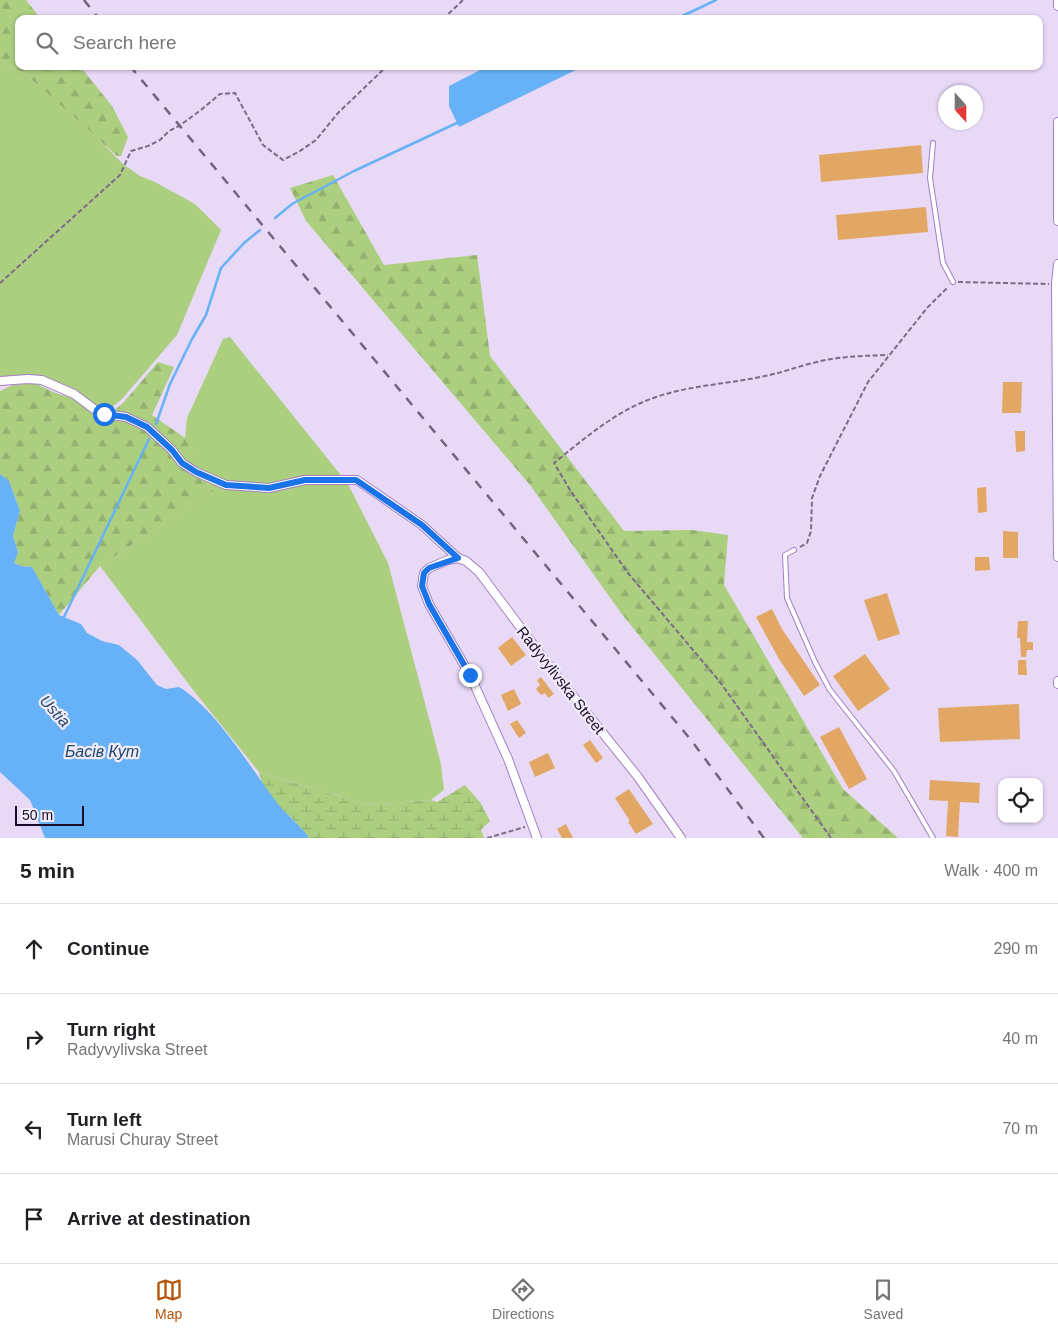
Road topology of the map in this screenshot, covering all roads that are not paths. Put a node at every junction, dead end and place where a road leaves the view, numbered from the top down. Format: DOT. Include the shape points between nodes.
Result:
graph roads {
  1 [pos="1058,0"];
  2 [pos="1058,6"];
  3 [pos="1058,122"];
  4 [pos="933,143"];
  5 [pos="1058,221"];
  6 [pos="1058,264"];
  7 [pos="953,282"];
  8 [pos="0,381"];
  9 [pos="1058,441"];
  10 [pos="794,550"];
  11 [pos="1058,557"];
  12 [pos="458,558"];
  13 [pos="537,838"];
  14 [pos="681,838"];
  15 [pos="933,838"];
  1 -- 2 [label="street"];
  3 -- 5 [label="street"];
  4 -- 7 [label="lane" via="930,178 943,263"];
  6 -- 9 [label="street"];
  8 -- 12 [label="street, Radyvylivska Street" via="42,380 74,394 104,414 126,417 147,427 182,463 226,485 269,488 305,480 356,480 422,525"];
  9 -- 11 [label="street"];
  10 -- 15 [label="lane" via="785,555 787,598 815,662 830,690 894,771"];
  12 -- 13 [label="street" via="429,568 424,573 422,586 470,675 508,760"];
  12 -- 14 [label="street, Radyvylivska Street" via="479,572 638,777"];
}
